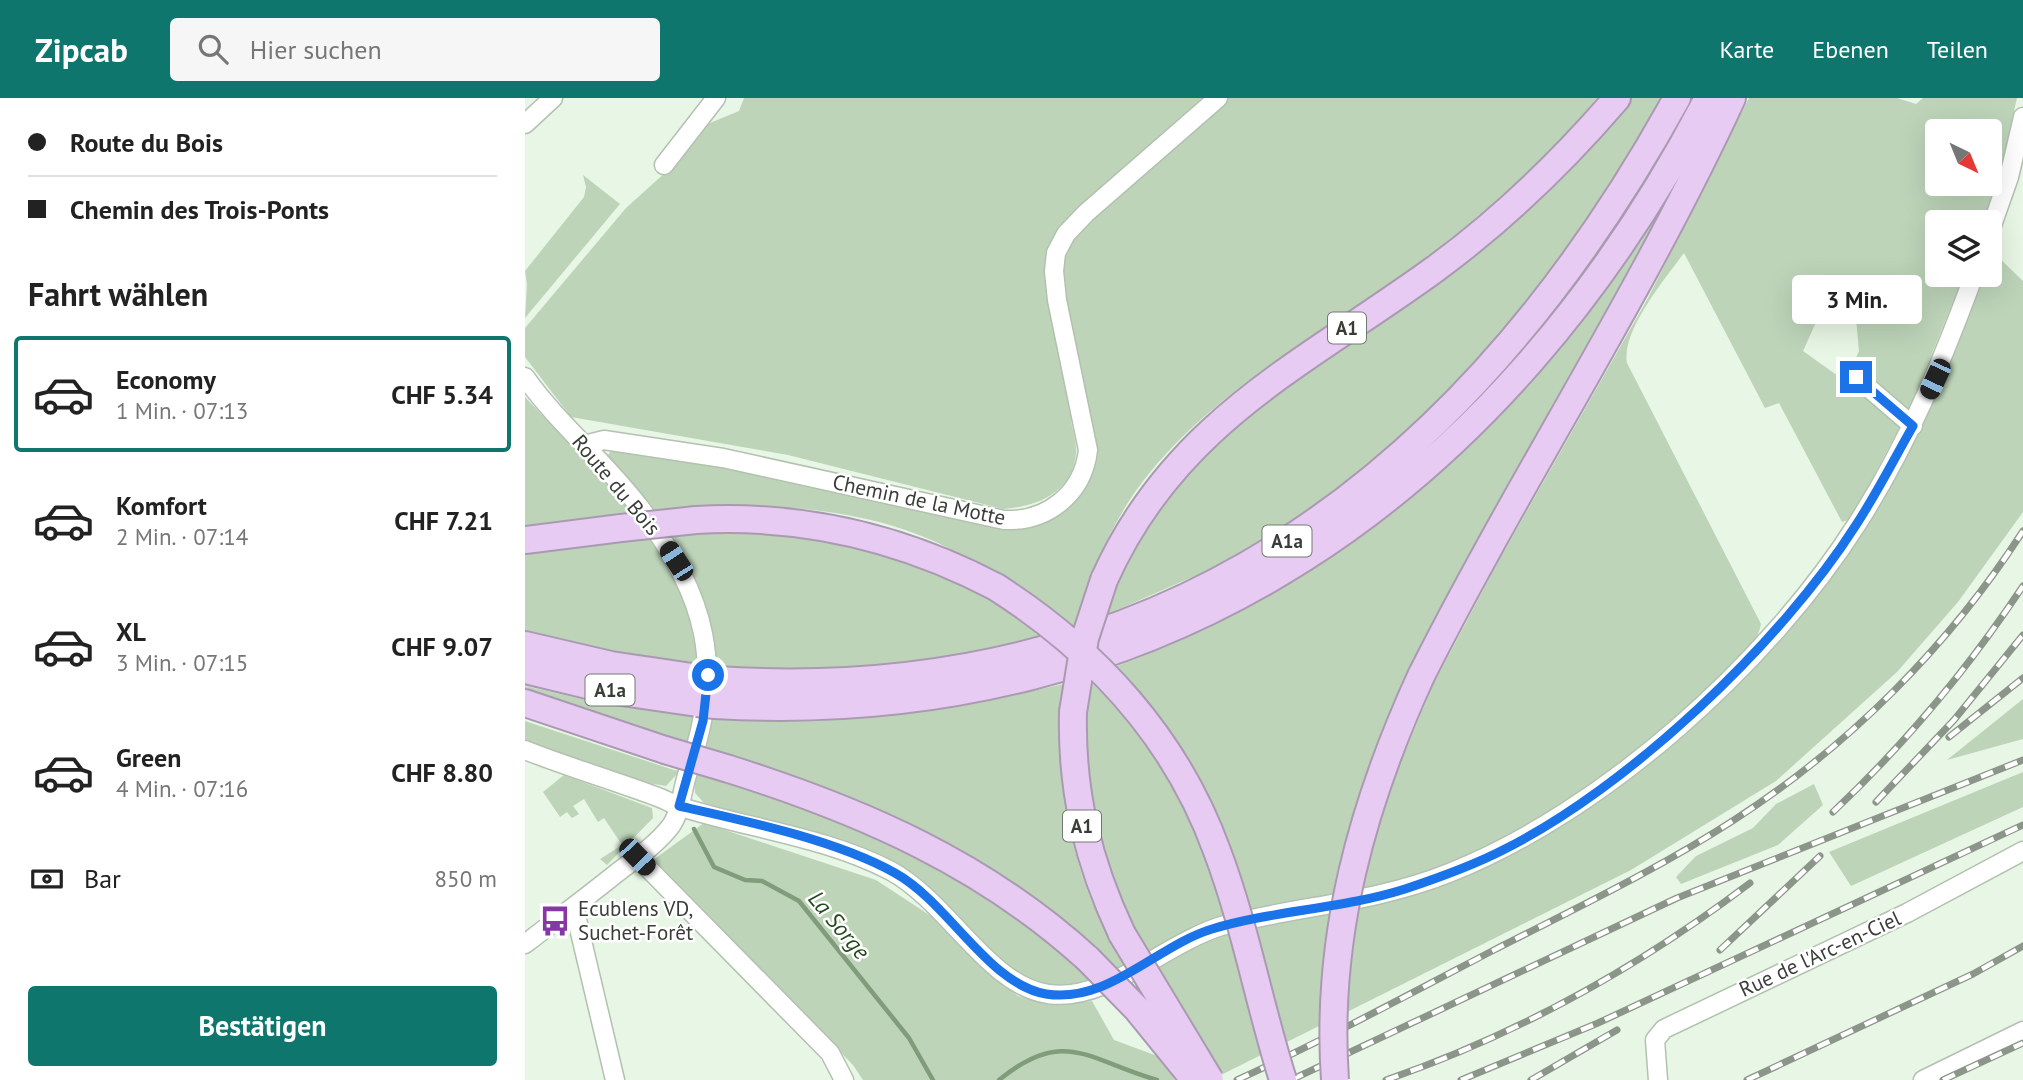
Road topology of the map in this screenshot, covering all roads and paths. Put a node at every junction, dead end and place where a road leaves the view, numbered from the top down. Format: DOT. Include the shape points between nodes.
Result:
graph roads {
  1 [pos="554,98"];
  2 [pos="716,98"];
  3 [pos="1218,98"];
  4 [pos="1617,98"];
  5 [pos="1677,98"];
  6 [pos="1708,98"];
  7 [pos="1732,98"];
  8 [pos="2023,117"];
  9 [pos="525,124"];
  10 [pos="664,165"];
  11 [pos="1997,210"];
  12 [pos="1970,287"];
  13 [pos="525,377"];
  14 [pos="1856,377"];
  15 [pos="1913,426"];
  16 [pos="584,445"];
  17 [pos="525,540"];
  18 [pos="525,645"];
  19 [pos="525,670"];
  20 [pos="707,691"];
  21 [pos="525,703"];
  22 [pos="525,750"];
  23 [pos="679,806"];
  24 [pos="2023,851"];
  25 [pos="637,857"];
  26 [pos="573,907"];
  27 [pos="525,944"];
  28 [pos="2023,1031"];
  29 [pos="615,1080"];
  30 [pos="844,1080"];
  31 [pos="1194,1080"];
  32 [pos="1210,1080"];
  33 [pos="1283,1080"];
  34 [pos="1335,1080"];
  35 [pos="1658,1080"];
  36 [pos="1923,1080"];
  1 -- 9 [label="street"];
  2 -- 10 [label="street"];
  3 -- 16 [label="street, Chemin de la Motte" via="1086,213 1056,253 1057,300 1088,450 1076,488 1047,512 1023,520 1003,520 723,458 604,440"];
  4 -- 32 [label="highway, A1, bridge" via="1547,174 1493,223 1436,268 1266,384 1201,439 1153,493 1104,580 1085,638 1073,712 1073,765 1085,841 1122,934"];
  5 -- 20 [label="highway, A1a" via="1592,236 1499,359 1390,466 1266,554 1147,613 992,662 902,677"];
  6 -- 20 [label="highway, A1a" via="1634,226 1517,376 1421,471 1358,523 1288,569 1156,636 1070,667 998,686 873,704 792,708"];
  7 -- 34 [label="highway, bridge" via="1631,300 1474,574 1421,676 1375,785 1347,890 1333,1004"];
  8 -- 11 [label="street"];
  12 -- 15 [label="street"];
  13 -- 16 [label="street, Route du Bois"];
  14 -- 15 [label="street"];
  15 -- 23 [label="street" via="1856,526 1756,651 1636,761 1551,822 1503,850 1401,890 1195,934 1088,992 1058,995 1019,985 936,903 913,884 870,861"];
  16 -- 23 [label="street, Route du Bois" via="660,536 696,608 707,658 708,691"];
  17 -- 33 [label="highway, bridge" via="695,520 780,520 851,531 929,555 996,587 1046,621 1101,669 1149,725 1186,783 1226,877"];
  18 -- 20 [label="highway, A1a"];
  19 -- 20 [label="highway, A1a" via="608,690"];
  21 -- 31 [label="highway, A1a, bridge" via="850,810 933,849 1013,898 1088,959 1137,1009"];
  22 -- 23 [label="street"];
  23 -- 25 [label="street, Route du Bois" via="671,827"];
  24 -- 35 [label="street, Rue de l'Arc-en-Ciel" via="1907,913 1664,1029 1655,1040"];
  25 -- 26 [label="street, Route du Bois"];
  25 -- 30 [label="street" via="830,1053"];
  26 -- 27 [label="street, Route du Bois"];
  26 -- 29 [label="street"];
  28 -- 36 [label="street"];
}
